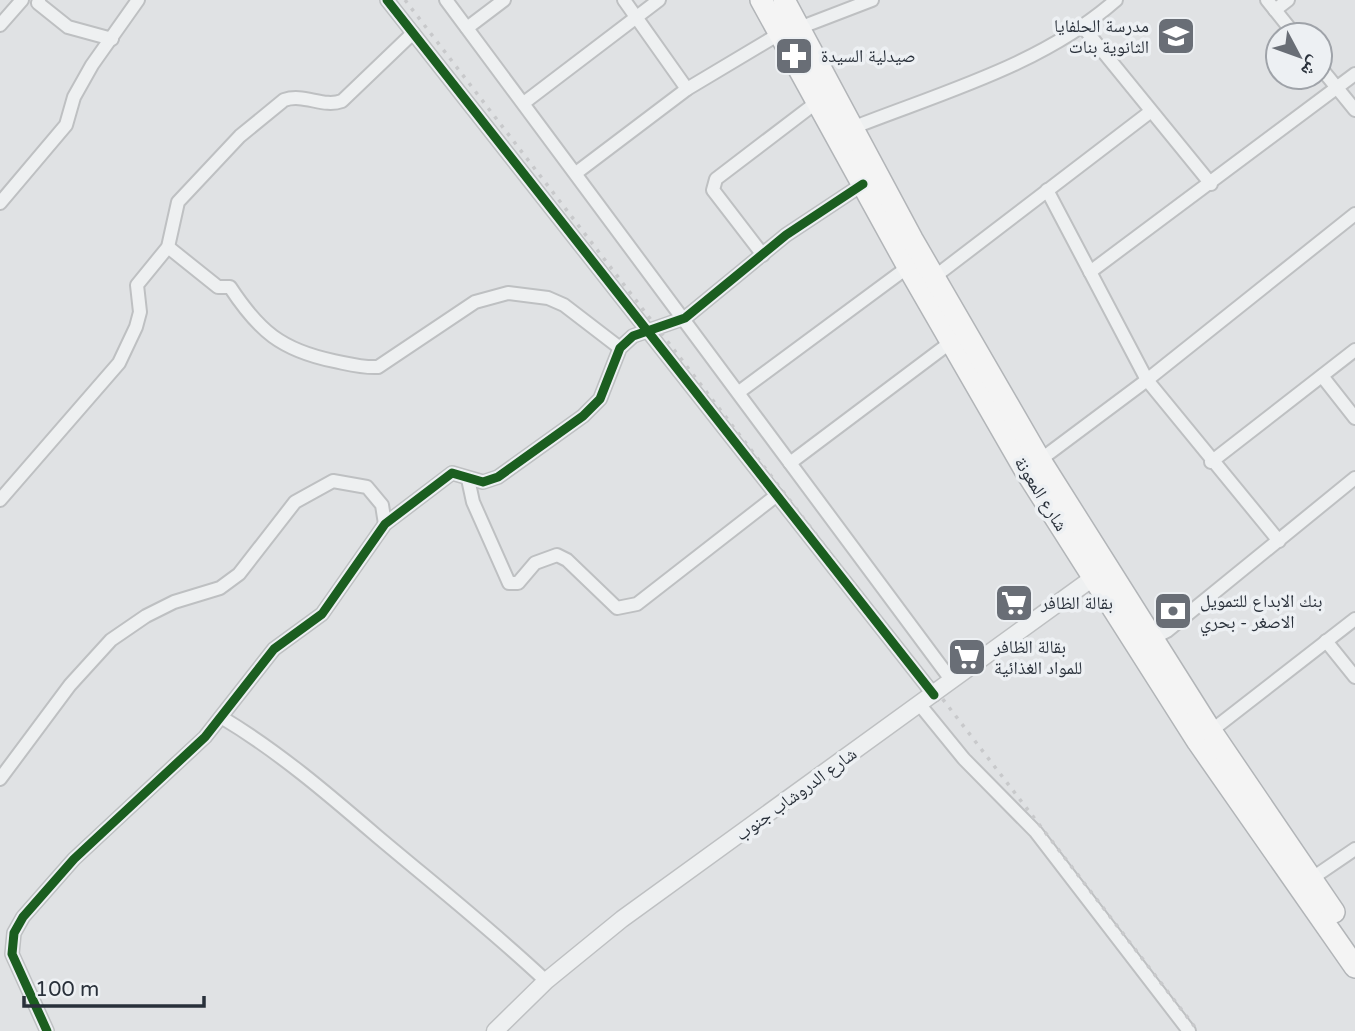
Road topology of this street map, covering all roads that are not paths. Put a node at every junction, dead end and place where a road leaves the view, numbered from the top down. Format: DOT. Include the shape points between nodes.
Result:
graph roads {
  1 [pos="22,0"];
  2 [pos="39,0"];
  3 [pos="138,0"];
  4 [pos="387,0"];
  5 [pos="446,0"];
  6 [pos="503,0"];
  7 [pos="624,0"];
  8 [pos="659,0"];
  9 [pos="761,0"];
  10 [pos="784,0"];
  11 [pos="872,0"];
  12 [pos="1116,0"];
  13 [pos="1288,0"];
  14 [pos="1271,5"];
  15 [pos="636,16"];
  16 [pos="1284,21"];
  17 [pos="0,25"];
  18 [pos="1083,27"];
  19 [pos="467,29"];
  20 [pos="789,31"];
  21 [pos="413,33"];
  22 [pos="112,39"];
  23 [pos="1355,74"];
  24 [pos="1334,85"];
  25 [pos="687,89"];
  26 [pos="1337,89"];
  27 [pos="525,102"];
  28 [pos="817,102"];
  29 [pos="1355,110"];
  30 [pos="1150,112"];
  31 [pos="852,128"];
  32 [pos="576,173"];
  33 [pos="863,184"];
  34 [pos="1211,184"];
  35 [pos="1047,190"];
  36 [pos="0,203"];
  37 [pos="1355,214"];
  38 [pos="168,247"];
  39 [pos="763,255"];
  40 [pos="908,267"];
  41 [pos="1090,272"];
  42 [pos="933,278"];
  43 [pos="685,318"];
  44 [pos="649,331"];
  45 [pos="951,342"];
  46 [pos="620,348"];
  47 [pos="1355,350"];
  48 [pos="1322,376"];
  49 [pos="1147,380"];
  50 [pos="739,392"];
  51 [pos="1355,418"];
  52 [pos="1040,460"];
  53 [pos="1211,462"];
  54 [pos="790,463"];
  55 [pos="1355,478"];
  56 [pos="468,479"];
  57 [pos="777,495"];
  58 [pos="0,500"];
  59 [pos="385,524"];
  60 [pos="1279,541"];
  61 [pos="1100,573"];
  62 [pos="1355,619"];
  63 [pos="1152,639"];
  64 [pos="1326,641"];
  65 [pos="1355,677"];
  66 [pos="952,681"];
  67 [pos="934,695"];
  68 [pos="920,705"];
  69 [pos="220,717"];
  70 [pos="1211,732"];
  71 [pos="0,779"];
  72 [pos="1355,849"];
  73 [pos="1311,879"];
  74 [pos="1355,942"];
  75 [pos="1355,967"];
  76 [pos="545,981"];
  77 [pos="47,1031"];
  78 [pos="495,1031"];
  79 [pos="1189,1031"];
  1 -- 17 [label="street"];
  2 -- 22 [label="street" via="68,27"];
  3 -- 22 [label="street"];
  4 -- 21 [label="street"];
  5 -- 19 [label="street"];
  6 -- 19 [label="street"];
  7 -- 15 [label="street"];
  8 -- 15 [label="street"];
  9 -- 20 [label="highway, شارع المعونة"];
  10 -- 20 [label="highway, شارع المعونة"];
  11 -- 20 [label="street"];
  12 -- 18 [label="street"];
  13 -- 14 [label="street"];
  14 -- 16 [label="street"];
  15 -- 25 [label="street"];
  15 -- 27 [label="street"];
  18 -- 30 [label="street"];
  18 -- 31 [label="street" via="1018,62"];
  19 -- 27 [label="street"];
  20 -- 25 [label="street"];
  20 -- 28 [label="highway, شارع المعونة"];
  20 -- 31 [label="highway, شارع المعونة"];
  21 -- 38 [label="street" via="342,101 334,104 293,97 247,131 178,202"];
  21 -- 44 [label="street"];
  22 -- 36 [label="street" via="74,97 66,125"];
  23 -- 26 [label="street"];
  24 -- 26 [label="street"];
  25 -- 32 [label="street"];
  26 -- 29 [label="street"];
  26 -- 34 [label="street"];
  27 -- 32 [label="street"];
  28 -- 33 [label="highway, شارع المعونة"];
  28 -- 39 [label="street" via="716,179 713,190"];
  30 -- 34 [label="street"];
  30 -- 35 [label="street"];
  31 -- 42 [label="highway, شارع المعونة"];
  32 -- 43 [label="street"];
  33 -- 39 [label="street"];
  33 -- 40 [label="highway, شارع المعونة"];
  34 -- 41 [label="street"];
  35 -- 41 [label="street"];
  35 -- 42 [label="street"];
  37 -- 49 [label="street"];
  38 -- 46 [label="street" via="218,287 230,287 253,321 271,337 319,358 378,367 475,302 508,293 564,305"];
  38 -- 58 [label="street" via="137,285 140,312 119,363"];
  39 -- 43 [label="street"];
  40 -- 45 [label="highway, شارع المعونة"];
  40 -- 50 [label="street"];
  41 -- 49 [label="street"];
  42 -- 52 [label="highway, شارع المعونة"];
  43 -- 44 [label="street"];
  43 -- 50 [label="street"];
  44 -- 46 [label="street" via="633,336"];
  44 -- 57 [label="street"];
  45 -- 54 [label="street"];
  45 -- 61 [label="highway, شارع المعونة" via="1025,470"];
  46 -- 56 [label="street" via="600,399 583,415 498,477 483,482"];
  47 -- 48 [label="street"];
  48 -- 51 [label="street"];
  48 -- 53 [label="street"];
  49 -- 52 [label="street"];
  49 -- 53 [label="street"];
  50 -- 54 [label="street"];
  52 -- 61 [label="highway, شارع المعونة"];
  53 -- 60 [label="street"];
  54 -- 66 [label="street"];
  55 -- 60 [label="street"];
  56 -- 57 [label="street" via="473,502 509,583 517,583 536,563 556,555 617,608 637,604"];
  56 -- 59 [label="street" via="461,473 444,477"];
  57 -- 67 [label="street"];
  59 -- 69 [label="street" via="323,614 274,649"];
  59 -- 71 [label="street" via="382,506 367,487 333,481 295,502 239,574 220,588 146,616 111,640 70,685"];
  60 -- 63 [label="street"];
  61 -- 63 [label="highway, شارع المعونة"];
  61 -- 66 [label="street, شارع الدروشاب جنوب"];
  61 -- 75 [label="highway, شارع المعونة" via="1212,763"];
  62 -- 64 [label="street"];
  63 -- 70 [label="highway, شارع المعونة"];
  64 -- 65 [label="street"];
  64 -- 70 [label="street"];
  66 -- 67 [label="street, شارع الدروشاب جنوب"];
  67 -- 68 [label="street, شارع الدروشاب جنوب"];
  68 -- 76 [label="street, شارع الدروشاب جنوب" via="622,919"];
  68 -- 79 [label="street" via="957,751 1036,832"];
  69 -- 76 [label="street" via="338,802 503,940"];
  69 -- 77 [label="street" via="74,859 14,933 12,954"];
  70 -- 73 [label="highway, شارع المعونة"];
  72 -- 73 [label="street"];
  73 -- 74 [label="highway, شارع المعونة"];
  76 -- 78 [label="street, شارع الدروشاب جنوب"];
}
